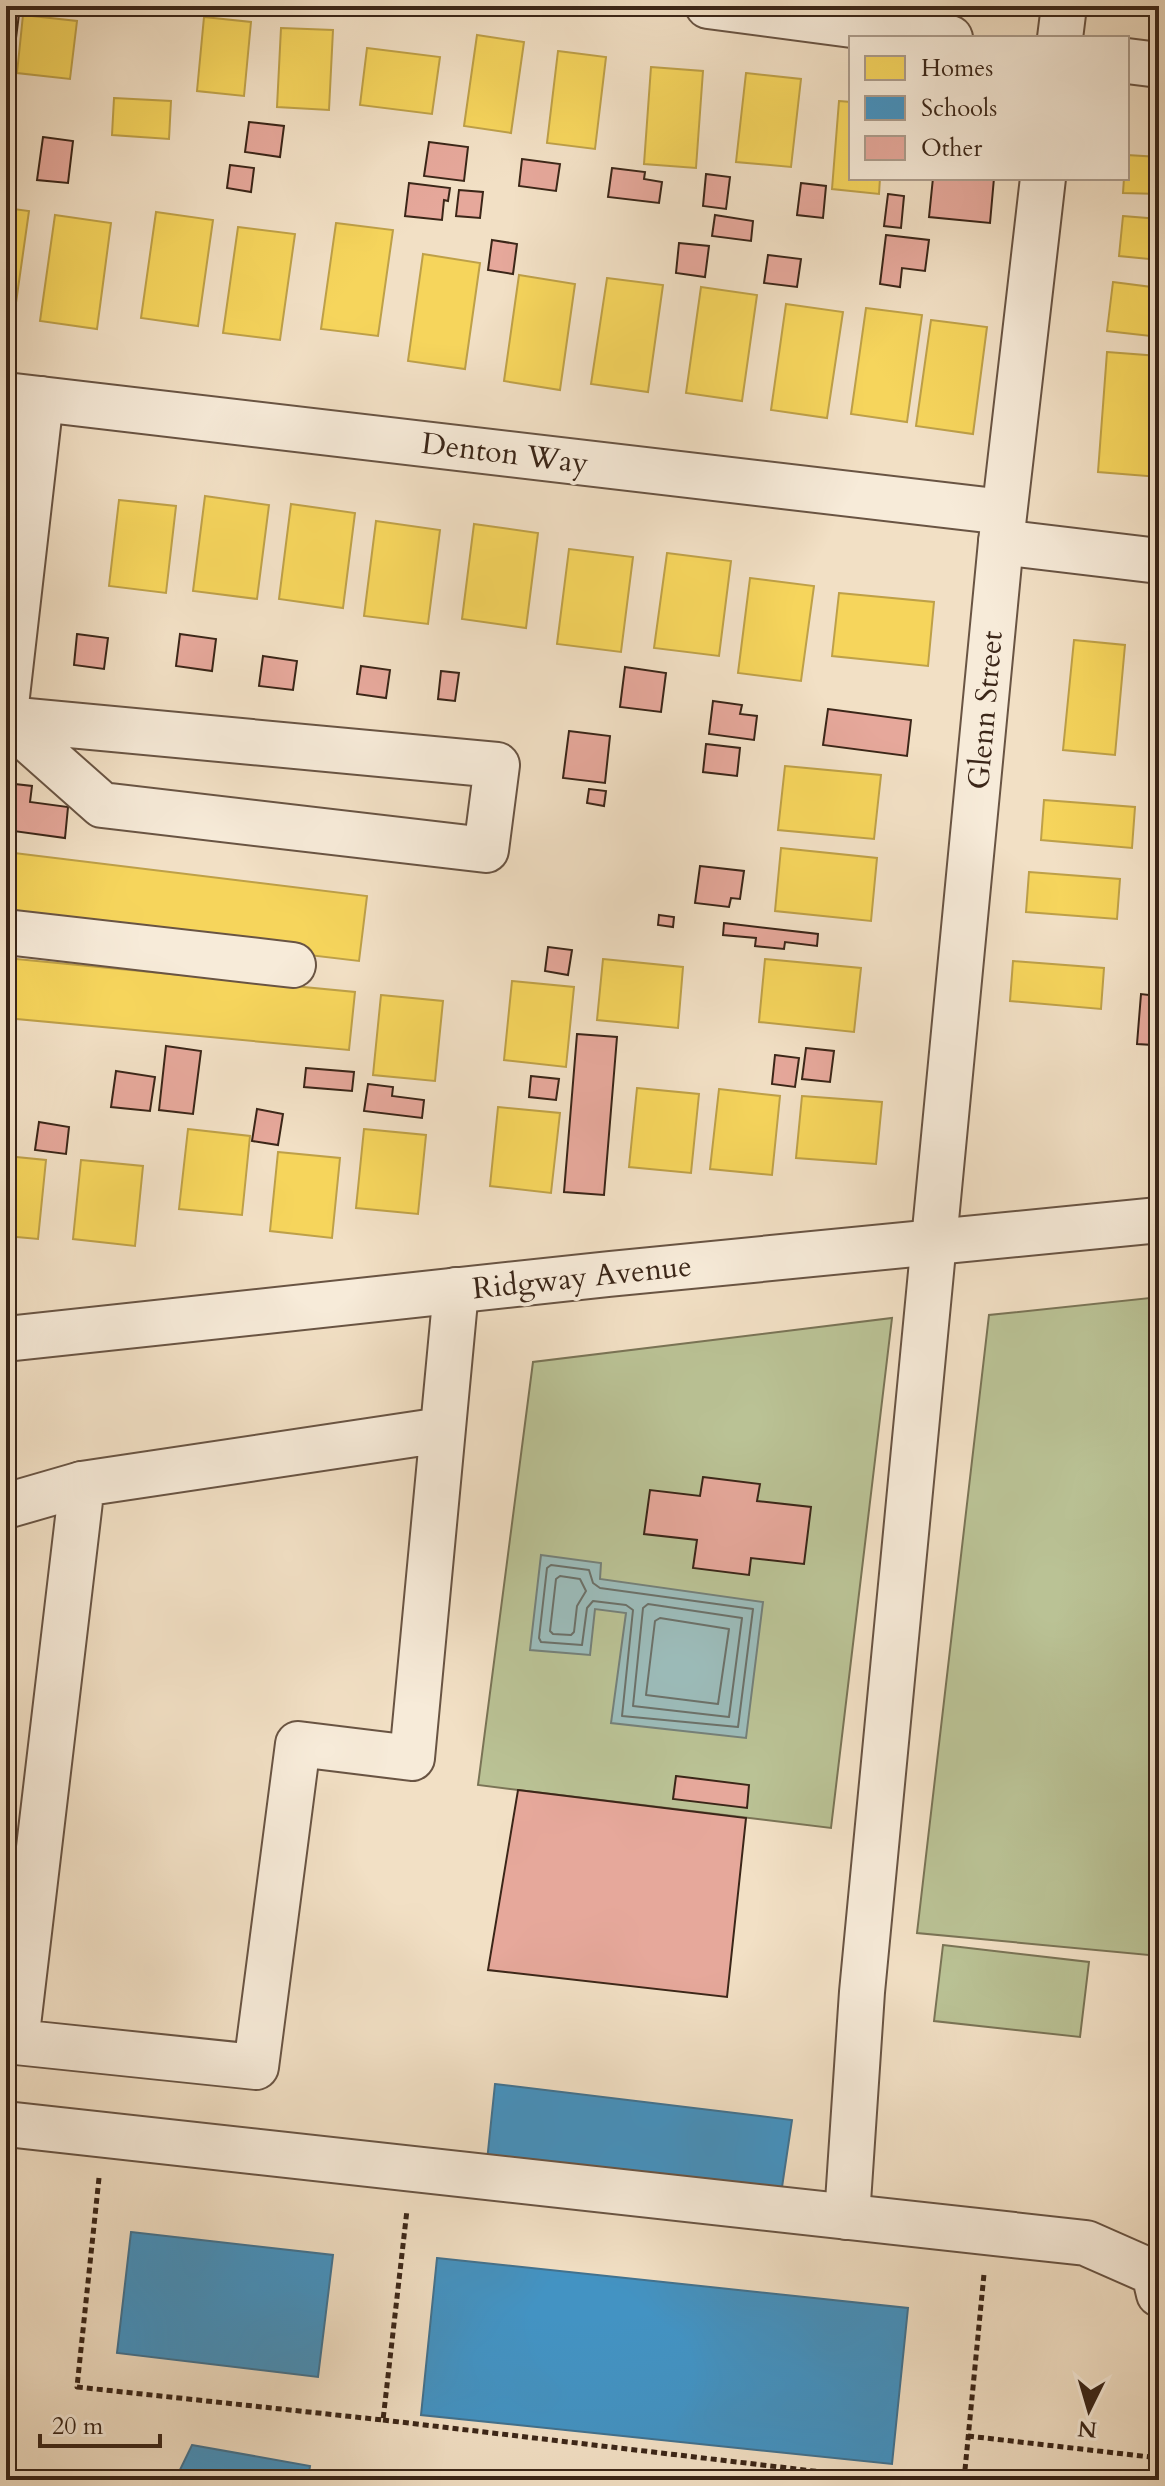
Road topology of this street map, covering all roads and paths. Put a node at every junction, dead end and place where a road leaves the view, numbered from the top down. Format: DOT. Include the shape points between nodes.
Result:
graph roads {
  1 [pos="708,6"];
  2 [pos="1064,6"];
  3 [pos="935,36"];
  4 [pos="1060,36"];
  5 [pos="1129,61"];
  6 [pos="1159,65"];
  7 [pos="1043,180"];
  8 [pos="24,397"];
  9 [pos="1002,527"];
  10 [pos="1159,561"];
  11 [pos="6,705"];
  12 [pos="6,720"];
  13 [pos="6,932"];
  14 [pos="293,965"];
  15 [pos="1159,1220"];
  16 [pos="935,1242"];
  17 [pos="456,1290"];
  18 [pos="6,1339"];
  19 [pos="442,1430"];
  20 [pos="82,1484"];
  21 [pos="6,1506"];
  22 [pos="6,2124"];
  23 [pos="103,2135"];
  24 [pos="412,2169"];
  25 [pos="847,2217"];
  26 [pos="988,2232"];
  27 [pos="1159,2294"];
  28 [pos="383,2420"];
  29 [pos="968,2436"];
  30 [pos="1159,2458"];
  31 [pos="889,2480"];
  32 [pos="964,2480"];
  1 -- 3 [label="street"];
  2 -- 4 [label="street"];
  5 -- 6 [label="street"];
  7 -- 9 [label="street, Glenn Street"];
  8 -- 9 [label="street, Denton Way"];
  8 -- 11 [label="street"];
  9 -- 10 [label="street, Denton Way"];
  9 -- 16 [label="street, Glenn Street"];
  12 -- 12 [label="street" via="102,805 486,850 497,765"];
  13 -- 14 [label="street"];
  15 -- 16 [label="street, Ridgway Avenue"];
  16 -- 17 [label="street, Ridgway Avenue"];
  16 -- 25 [label="street, Glenn Street" via="864,1976"];
  17 -- 18 [label="street, Ridgway Avenue"];
  17 -- 19 [label="street"];
  19 -- 20 [label="street"];
  19 -- 20 [label="street" via="412,1758 298,1744 256,2067 16,2042"];
  20 -- 21 [label="street"];
  22 -- 23 [label="street"];
  23 -- 24 [label="street"];
  23 -- 28 [label="path" via="77,2387"];
  24 -- 25 [label="street"];
  24 -- 28 [label="path"];
  25 -- 26 [label="street"];
  26 -- 27 [label="street" via="1086,2243 1154,2273"];
  26 -- 29 [label="path"];
  28 -- 31 [label="path"];
  29 -- 30 [label="path"];
  29 -- 32 [label="path"];
}
